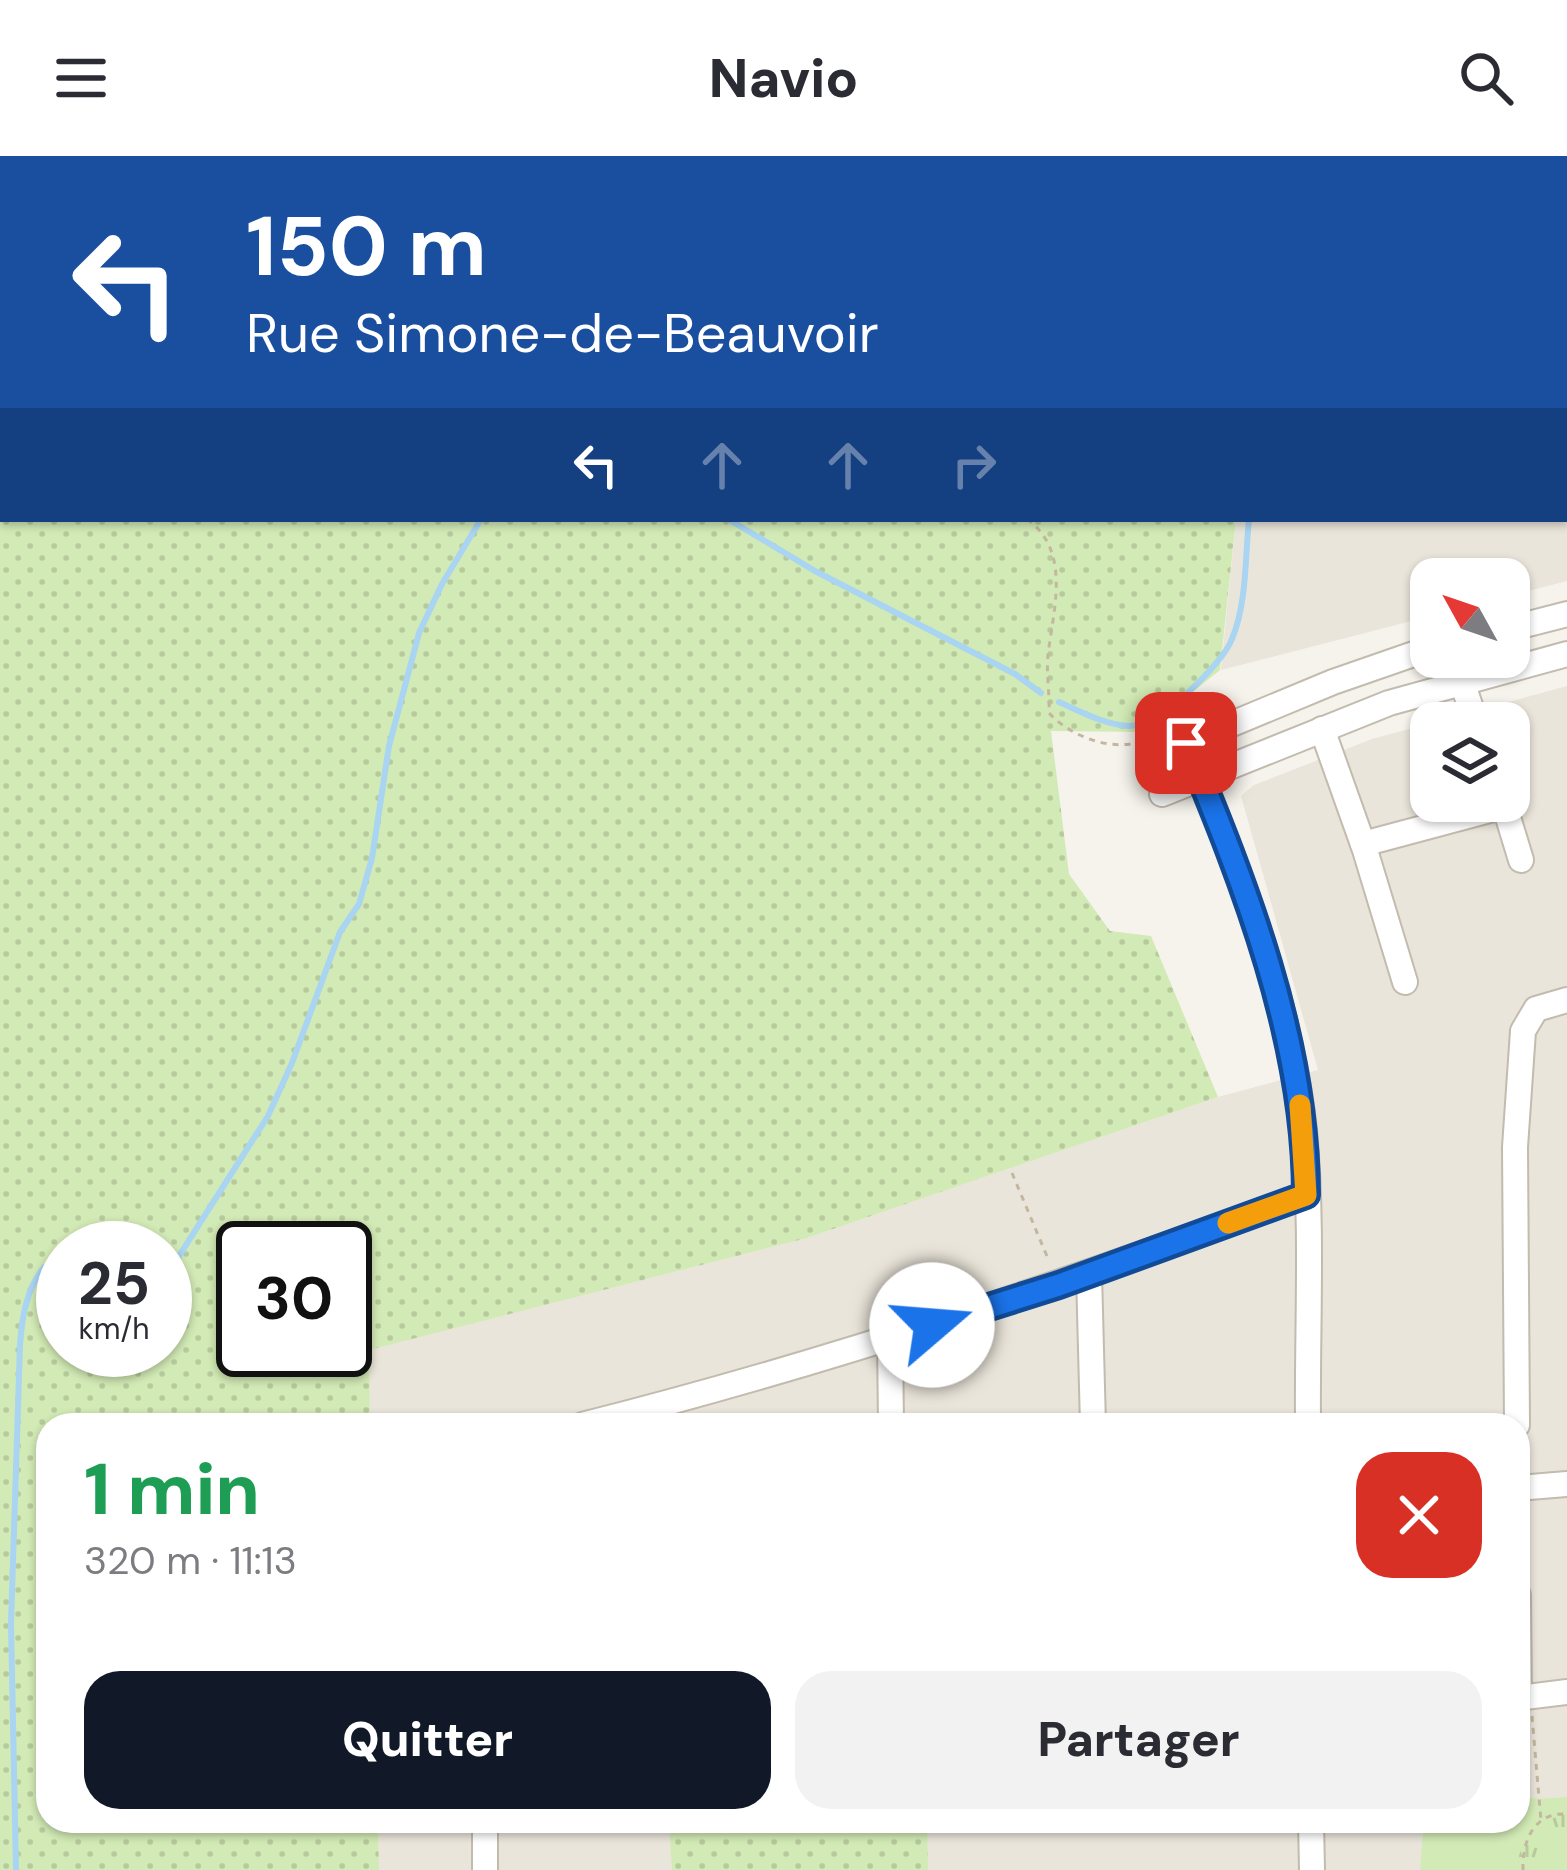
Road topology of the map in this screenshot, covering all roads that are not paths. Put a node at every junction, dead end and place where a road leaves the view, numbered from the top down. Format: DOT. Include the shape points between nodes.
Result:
graph roads {
  1 [pos="1567,614"];
  2 [pos="1530,624"];
  3 [pos="1567,654"];
  4 [pos="1410,655"];
  5 [pos="1462,682"];
  6 [pos="1469,702"];
  7 [pos="1322,729"];
  8 [pos="1186,743"];
  9 [pos="1149,748"];
  10 [pos="1201,778"];
  11 [pos="1162,794"];
  12 [pos="1441,822"];
  13 [pos="1509,822"];
  14 [pos="1363,844"];
  15 [pos="1521,860"];
  16 [pos="1405,982"];
  17 [pos="1567,1000"];
  18 [pos="1306,1195"];
  19 [pos="1089,1274"];
  20 [pos="890,1338"];
  21 [pos="684,1412"];
  22 [pos="891,1413"];
  23 [pos="1094,1413"];
  24 [pos="1308,1413"];
  25 [pos="1517,1413"];
  26 [pos="1567,1484"];
  27 [pos="1530,1487"];
  28 [pos="1567,1692"];
  29 [pos="1530,1696"];
  30 [pos="485,1833"];
  31 [pos="1311,1833"];
  32 [pos="485,1870"];
  33 [pos="1312,1870"];
  1 -- 2 [label="street"];
  3 -- 5 [label="street"];
  4 -- 8 [label="street"];
  5 -- 6 [label="street"];
  5 -- 7 [label="street"];
  7 -- 10 [label="street"];
  7 -- 14 [label="street"];
  8 -- 9 [label="street"];
  8 -- 10 [label="street"];
  10 -- 11 [label="street"];
  10 -- 18 [label="street" via="1276,994 1304,1128"];
  12 -- 14 [label="street"];
  13 -- 15 [label="street"];
  14 -- 16 [label="street"];
  17 -- 25 [label="street" via="1536,1009 1523,1031 1515,1147"];
  18 -- 19 [label="street"];
  18 -- 24 [label="street"];
  19 -- 20 [label="street"];
  19 -- 23 [label="street"];
  20 -- 21 [label="street"];
  20 -- 22 [label="street"];
  26 -- 27 [label="street"];
  28 -- 29 [label="street"];
  30 -- 32 [label="street"];
  31 -- 33 [label="street"];
}
